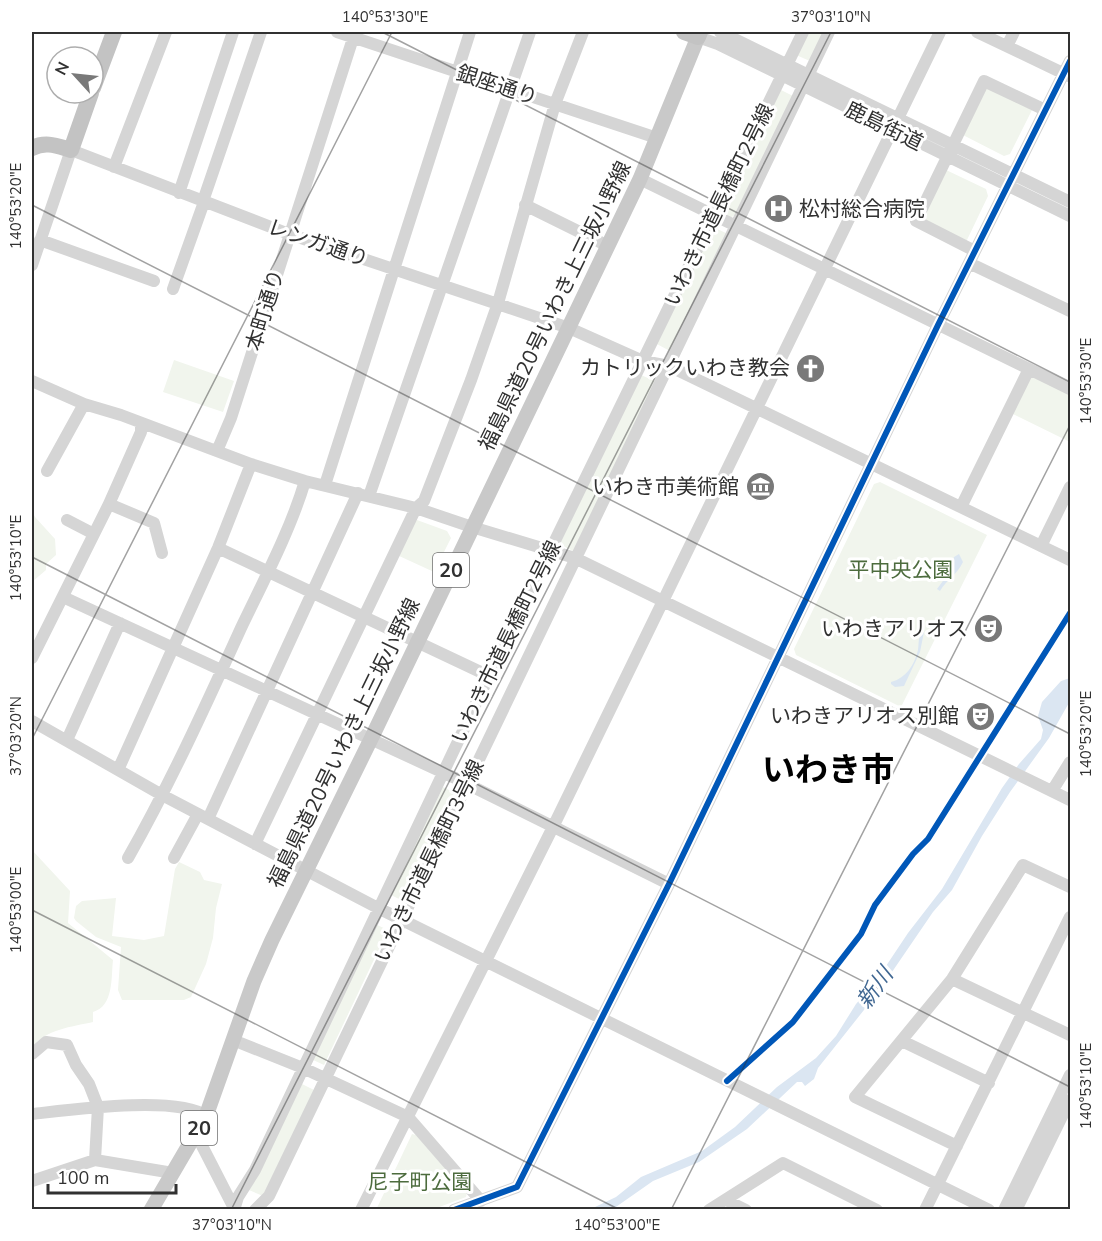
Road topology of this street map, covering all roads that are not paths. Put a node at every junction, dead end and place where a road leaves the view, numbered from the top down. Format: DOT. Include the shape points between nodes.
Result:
graph roads {
  1 [pos="114,32"];
  2 [pos="166,32"];
  3 [pos="233,32"];
  4 [pos="261,32"];
  5 [pos="337,32"];
  6 [pos="470,32"];
  7 [pos="530,32"];
  8 [pos="583,32"];
  9 [pos="720,32"];
  10 [pos="803,32"];
  11 [pos="829,32"];
  12 [pos="940,32"];
  13 [pos="976,32"];
  14 [pos="1014,32"];
  15 [pos="694,33"];
  16 [pos="354,34"];
  17 [pos="1007,46"];
  18 [pos="105,56"];
  19 [pos="1071,61"];
  20 [pos="787,65"];
  21 [pos="458,72"];
  22 [pos="1067,75"];
  23 [pos="781,77"];
  24 [pos="805,81"];
  25 [pos="510,89"];
  26 [pos="555,104"];
  27 [pos="87,105"];
  28 [pos="1041,108"];
  29 [pos="895,125"];
  30 [pos="657,138"];
  31 [pos="34,143"];
  32 [pos="71,150"];
  33 [pos="949,150"];
  34 [pos="114,167"];
  35 [pos="640,179"];
  36 [pos="1011,179"];
  37 [pos="179,193"];
  38 [pos="203,202"];
  39 [pos="1071,202"];
  40 [pos="525,205"];
  41 [pos="714,215"];
  42 [pos="1071,216"];
  43 [pos="736,225"];
  44 [pos="289,234"];
  45 [pos="40,240"];
  46 [pos="608,246"];
  47 [pos="975,250"];
  48 [pos="969,263"];
  49 [pos="32,265"];
  50 [pos="394,268"];
  51 [pos="824,270"];
  52 [pos="154,281"];
  53 [pos="441,285"];
  54 [pos="173,289"];
  55 [pos="498,303"];
  56 [pos="1071,311"];
  57 [pos="938,325"];
  58 [pos="569,328"];
  59 [pos="643,361"];
  60 [pos="669,366"];
  61 [pos="1029,369"];
  62 [pos="32,381"];
  63 [pos="1070,388"];
  64 [pos="84,404"];
  65 [pos="756,409"];
  66 [pos="141,423"];
  67 [pos="217,452"];
  68 [pos="251,464"];
  69 [pos="872,464"];
  70 [pos="47,471"];
  71 [pos="305,481"];
  72 [pos="325,485"];
  73 [pos="1071,487"];
  74 [pos="363,495"];
  75 [pos="109,504"];
  76 [pos="961,507"];
  77 [pos="416,508"];
  78 [pos="67,520"];
  79 [pos="472,527"];
  80 [pos="94,534"];
  81 [pos="1041,546"];
  82 [pos="218,548"];
  83 [pos="549,551"];
  84 [pos="162,553"];
  85 [pos="575,558"];
  86 [pos="1071,560"];
  87 [pos="267,572"];
  88 [pos="312,593"];
  89 [pos="63,597"];
  90 [pos="662,600"];
  91 [pos="364,618"];
  92 [pos="120,623"];
  93 [pos="417,643"];
  94 [pos="174,647"];
  95 [pos="778,657"];
  96 [pos="32,658"];
  97 [pos="222,670"];
  98 [pos="489,676"];
  99 [pos="267,691"];
  100 [pos="318,714"];
  101 [pos="32,721"];
  102 [pos="371,739"];
  103 [pos="67,740"];
  104 [pos="1071,762"];
  105 [pos="118,770"];
  106 [pos="442,772"];
  107 [pos="466,784"];
  108 [pos="1052,791"];
  109 [pos="162,795"];
  110 [pos="1071,800"];
  111 [pos="203,817"];
  112 [pos="553,827"];
  113 [pos="255,844"];
  114 [pos="128,858"];
  115 [pos="174,858"];
  116 [pos="305,871"];
  117 [pos="669,884"];
  118 [pos="1071,887"];
  119 [pos="378,908"];
  120 [pos="1071,916"];
  121 [pos="401,919"];
  122 [pos="486,961"];
  123 [pos="952,979"];
  124 [pos="1023,1014"];
  125 [pos="602,1018"];
  126 [pos="1071,1035"];
  127 [pos="233,1040"];
  128 [pos="902,1041"];
  129 [pos="32,1054"];
  130 [pos="303,1068"];
  131 [pos="1071,1075"];
  132 [pos="325,1079"];
  133 [pos="989,1083"];
  134 [pos="1071,1100"];
  135 [pos="98,1107"];
  136 [pos="32,1114"];
  137 [pos="206,1116"];
  138 [pos="408,1117"];
  139 [pos="196,1134"];
  140 [pos="957,1146"];
  141 [pos="95,1160"];
  142 [pos="173,1173"];
  143 [pos="32,1181"];
  144 [pos="938,1185"];
  145 [pos="726,1200"];
  146 [pos="481,1201"];
  147 [pos="151,1209"];
  148 [pos="235,1209"];
  149 [pos="255,1209"];
  150 [pos="361,1209"];
  151 [pos="454,1209"];
  152 [pos="709,1209"];
  153 [pos="746,1209"];
  154 [pos="877,1209"];
  155 [pos="925,1209"];
  156 [pos="989,1209"];
  157 [pos="1004,1209"];
  158 [pos="1016,1209"];
  1 -- 18 [label="highway"];
  2 -- 34 [label="street"];
  3 -- 37 [label="street"];
  4 -- 38 [label="street"];
  5 -- 16 [label="street, 銀座通り"];
  6 -- 21 [label="street"];
  7 -- 25 [label="street"];
  8 -- 26 [label="street"];
  9 -- 20 [label="street, 鹿島街道"];
  10 -- 20 [label="street, いわき市道長橋町2号線"];
  11 -- 24 [label="street, いわき市道長橋町3号線"];
  12 -- 29 [label="street"];
  13 -- 17 [label="street"];
  14 -- 17 [label="street"];
  15 -- 23 [label="street, 鹿島街道"];
  15 -- 30 [label="main road, 福島県道20号いわき上三坂小野線 / 20"];
  16 -- 21 [label="street, 銀座通り"];
  16 -- 44 [label="street, 本町通り"];
  17 -- 22 [label="street"];
  19 -- 22 [label="street"];
  20 -- 23 [label="street, いわき市道長橋町2号線"];
  20 -- 24 [label="street, 鹿島街道"];
  21 -- 25 [label="street, 銀座通り"];
  21 -- 50 [label="street"];
  22 -- 36 [label="street"];
  23 -- 24 [label="street, 鹿島街道"];
  23 -- 41 [label="street, いわき市道長橋町2号線"];
  24 -- 29 [label="street, 鹿島街道"];
  24 -- 43 [label="street, いわき市道長橋町3号線"];
  25 -- 26 [label="street, 銀座通り"];
  25 -- 53 [label="street"];
  26 -- 30 [label="street, 銀座通り"];
  26 -- 40 [label="street"];
  27 -- 32 [label="highway"];
  28 -- 33 [label="street" via="984,81"];
  29 -- 33 [label="street, 鹿島街道"];
  29 -- 51 [label="street"];
  30 -- 35 [label="main road, 福島県道20号いわき上三坂小野線 / 20"];
  31 -- 32 [label="highway"];
  32 -- 34 [label="street, レンガ通り"];
  32 -- 45 [label="street"];
  33 -- 36 [label="street, 鹿島街道"];
  33 -- 47 [label="street" via="916,221"];
  34 -- 37 [label="street, レンガ通り"];
  35 -- 41 [label="street"];
  35 -- 46 [label="main road, 福島県道20号いわき上三坂小野線 / 20"];
  36 -- 39 [label="street, 鹿島街道"];
  36 -- 42 [label="street, 鹿島街道"];
  36 -- 47 [label="street"];
  37 -- 38 [label="street, レンガ通り"];
  38 -- 44 [label="street, レンガ通り"];
  38 -- 54 [label="street"];
  40 -- 46 [label="street"];
  40 -- 55 [label="street"];
  41 -- 43 [label="street"];
  41 -- 59 [label="street, いわき市道長橋町2号線"];
  43 -- 51 [label="street"];
  43 -- 60 [label="street, いわき市道長橋町3号線"];
  44 -- 50 [label="street, レンガ通り"];
  44 -- 67 [label="street, 本町通り"];
  45 -- 49 [label="street"];
  45 -- 52 [label="street"];
  46 -- 58 [label="main road, 福島県道20号いわき上三坂小野線 / 20"];
  47 -- 48 [label="street"];
  48 -- 56 [label="street"];
  48 -- 57 [label="street"];
  50 -- 53 [label="street, レンガ通り"];
  50 -- 72 [label="street"];
  51 -- 57 [label="street"];
  51 -- 65 [label="street"];
  53 -- 55 [label="street, レンガ通り"];
  53 -- 74 [label="street"];
  55 -- 58 [label="street, レンガ通り"];
  55 -- 77 [label="street" via="424,501"];
  57 -- 61 [label="street"];
  57 -- 69 [label="street"];
  58 -- 59 [label="street, レンガ通り"];
  58 -- 79 [label="main road, 福島県道20号いわき上三坂小野線 / 20"];
  59 -- 60 [label="street, レンガ通り"];
  59 -- 83 [label="street, いわき市道長橋町2号線"];
  60 -- 65 [label="street, レンガ通り"];
  60 -- 85 [label="street, いわき市道長橋町3号線"];
  61 -- 63 [label="street"];
  61 -- 76 [label="street"];
  62 -- 64 [label="street"];
  64 -- 66 [label="street"];
  64 -- 70 [label="street"];
  65 -- 69 [label="street, レンガ通り"];
  65 -- 90 [label="street"];
  66 -- 67 [label="street"];
  66 -- 75 [label="street" via="141,432"];
  67 -- 68 [label="street"];
  68 -- 71 [label="street"];
  68 -- 82 [label="street"];
  69 -- 76 [label="street, レンガ通り"];
  69 -- 95 [label="street"];
  71 -- 72 [label="street"];
  71 -- 87 [label="street"];
  72 -- 74 [label="street"];
  73 -- 81 [label="street"];
  74 -- 77 [label="street"];
  74 -- 88 [label="street"];
  75 -- 80 [label="street"];
  75 -- 84 [label="street" via="153,523"];
  76 -- 81 [label="street, レンガ通り"];
  77 -- 79 [label="street"];
  77 -- 91 [label="street"];
  78 -- 80 [label="street"];
  79 -- 83 [label="street"];
  79 -- 93 [label="main road, 福島県道20号いわき上三坂小野線 / 20"];
  80 -- 89 [label="street"];
  81 -- 86 [label="street, レンガ通り"];
  82 -- 87 [label="street"];
  82 -- 94 [label="street"];
  83 -- 85 [label="street"];
  83 -- 98 [label="street, いわき市道長橋町2号線"];
  85 -- 90 [label="street"];
  85 -- 107 [label="street, いわき市道長橋町3号線"];
  87 -- 88 [label="street"];
  87 -- 97 [label="street"];
  88 -- 91 [label="street"];
  88 -- 99 [label="street"];
  89 -- 92 [label="street"];
  89 -- 96 [label="street"];
  90 -- 95 [label="street"];
  90 -- 112 [label="street"];
  91 -- 93 [label="street"];
  91 -- 100 [label="street"];
  92 -- 94 [label="street"];
  92 -- 103 [label="street"];
  93 -- 98 [label="street"];
  93 -- 102 [label="main road, 福島県道20号いわき上三坂小野線 / 20"];
  94 -- 97 [label="street"];
  94 -- 105 [label="street"];
  95 -- 108 [label="street"];
  95 -- 117 [label="street"];
  97 -- 99 [label="street"];
  97 -- 109 [label="street"];
  98 -- 106 [label="street, いわき市道長橋町2号線"];
  99 -- 100 [label="street"];
  99 -- 111 [label="street"];
  100 -- 102 [label="street"];
  100 -- 113 [label="street"];
  101 -- 103 [label="street"];
  102 -- 106 [label="street"];
  102 -- 116 [label="main road, 福島県道20号いわき上三坂小野線 / 20"];
  103 -- 105 [label="street"];
  104 -- 108 [label="street"];
  105 -- 109 [label="street"];
  106 -- 107 [label="street"];
  106 -- 119 [label="street, いわき市道長橋町2号線"];
  107 -- 112 [label="street"];
  107 -- 121 [label="street, いわき市道長橋町3号線"];
  108 -- 110 [label="street"];
  109 -- 111 [label="street"];
  109 -- 114 [label="street"];
  111 -- 113 [label="street"];
  111 -- 115 [label="street"];
  112 -- 117 [label="street"];
  112 -- 122 [label="street"];
  113 -- 116 [label="street"];
  116 -- 119 [label="street"];
  116 -- 127 [label="main road, 福島県道20号いわき上三坂小野線 / 20" via="254,981"];
  117 -- 125 [label="street"];
  118 -- 123 [label="street" via="1023,865"];
  119 -- 121 [label="street"];
  119 -- 130 [label="street, いわき市道長橋町2号線"];
  120 -- 124 [label="street"];
  121 -- 122 [label="street"];
  121 -- 132 [label="street, いわき市道長橋町3号線"];
  122 -- 125 [label="street"];
  122 -- 138 [label="street"];
  123 -- 124 [label="street"];
  123 -- 128 [label="street"];
  124 -- 126 [label="street"];
  124 -- 133 [label="street"];
  125 -- 144 [label="street"];
  125 -- 146 [label="street" via="517,1187"];
  127 -- 130 [label="street"];
  127 -- 137 [label="main road, 福島県道20号いわき上三坂小野線 / 20"];
  128 -- 133 [label="street"];
  128 -- 140 [label="street" via="855,1097"];
  129 -- 135 [label="street" via="45,1042 67,1045"];
  130 -- 132 [label="street"];
  130 -- 148 [label="street, いわき市道長橋町2号線"];
  131 -- 157 [label="street"];
  132 -- 138 [label="street"];
  132 -- 149 [label="street, いわき市道長橋町3号線" via="269,1196"];
  133 -- 140 [label="street"];
  134 -- 158 [label="street"];
  135 -- 136 [label="street"];
  135 -- 137 [label="street" via="185,1107"];
  135 -- 141 [label="street"];
  137 -- 139 [label="main road, 福島県道20号いわき上三坂小野線 / 20"];
  138 -- 146 [label="street"];
  138 -- 150 [label="street"];
  139 -- 142 [label="main road, 福島県道20号いわき上三坂小野線 / 20"];
  139 -- 148 [label="street"];
  140 -- 144 [label="street"];
  141 -- 142 [label="street"];
  141 -- 143 [label="street"];
  142 -- 147 [label="main road, 福島県道20号いわき上三坂小野線 / 20"];
  144 -- 155 [label="street"];
  144 -- 156 [label="street"];
  145 -- 152 [label="street"];
  145 -- 153 [label="street"];
  145 -- 154 [label="street" via="783,1163"];
  146 -- 151 [label="street"];
}
